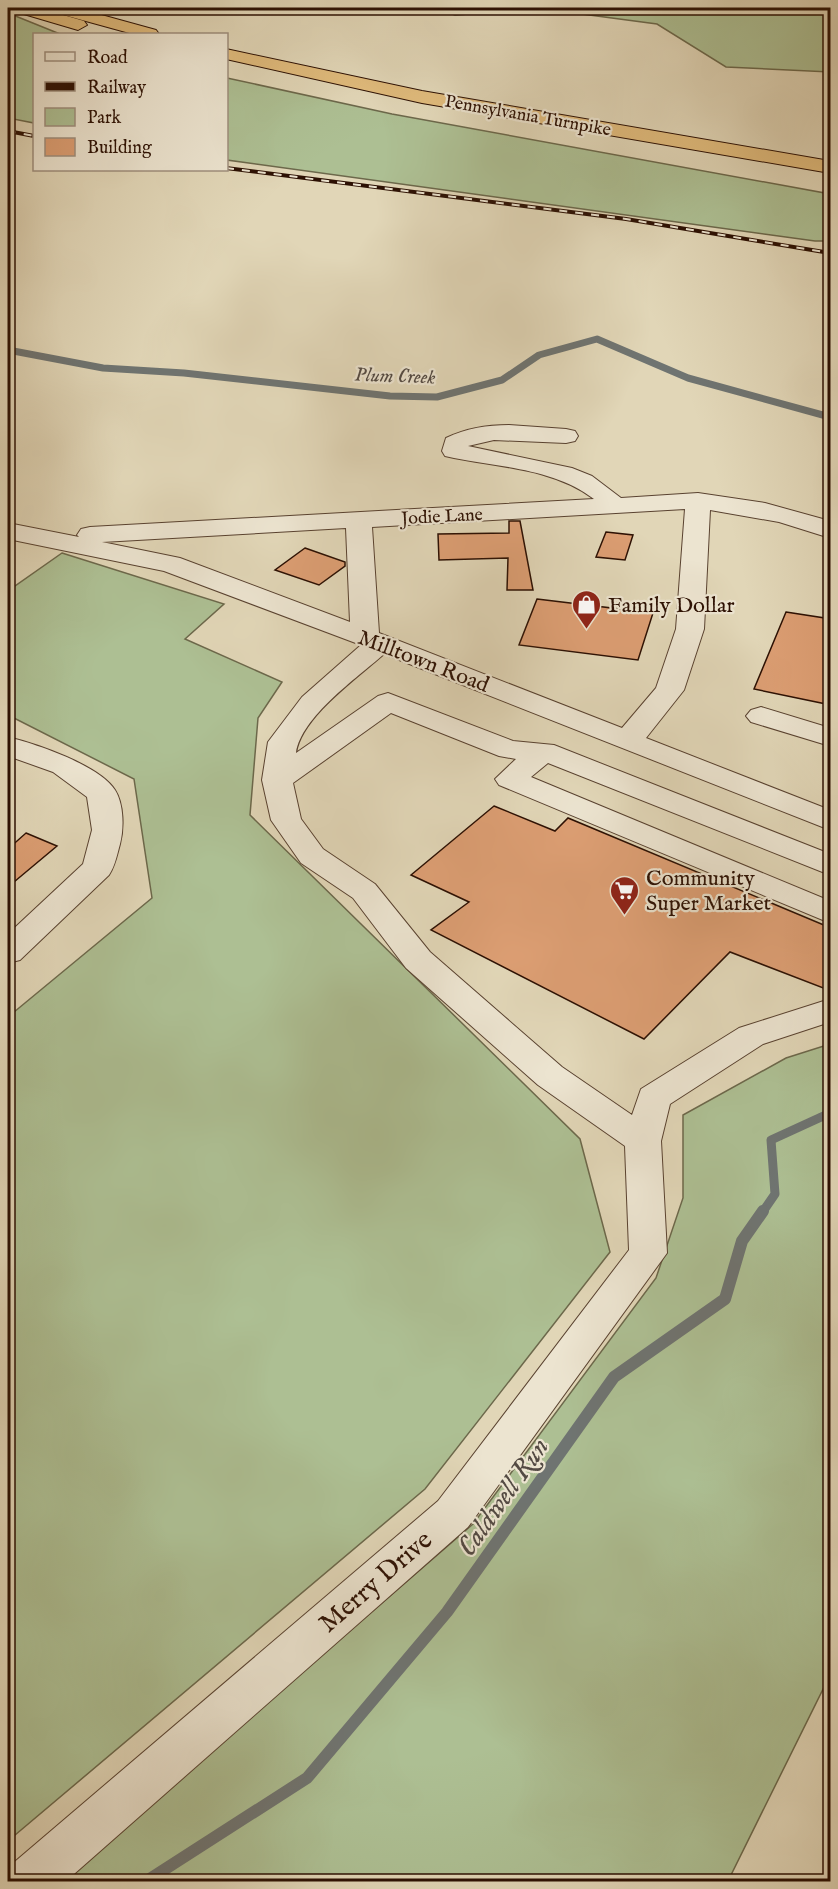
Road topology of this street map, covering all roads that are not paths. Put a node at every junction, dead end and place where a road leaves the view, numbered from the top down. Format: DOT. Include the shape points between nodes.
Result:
graph roads {
  1 [pos="23,8"];
  2 [pos="59,8"];
  3 [pos="105,33"];
  4 [pos="146,33"];
  5 [pos="228,54"];
  6 [pos="228,66"];
  7 [pos="831,167"];
  8 [pos="831,178"];
  9 [pos="566,436"];
  10 [pos="698,501"];
  11 [pos="615,506"];
  12 [pos="359,520"];
  13 [pos="831,530"];
  14 [pos="8,531"];
  15 [pos="49,537"];
  16 [pos="372,640"];
  17 [pos="761,716"];
  18 [pos="831,737"];
  19 [pos="628,740"];
  20 [pos="544,751"];
  21 [pos="12,753"];
  22 [pos="278,780"];
  23 [pos="830,821"];
  24 [pos="801,852"];
  25 [pos="831,865"];
  26 [pos="831,913"];
  27 [pos="8,952"];
  28 [pos="831,1010"];
  29 [pos="643,1141"];
  30 [pos="28,1881"];
  1 -- 3 [label="highway"];
  2 -- 4 [label="highway"];
  5 -- 7 [label="highway, Pennsylvania Turnpike" via="422,97"];
  6 -- 8 [label="highway, Pennsylvania Turnpike" via="452,113"];
  9 -- 11 [label="street" via="466,436 455,443 454,451 561,472 585,481"];
  10 -- 11 [label="street, Jodie Lane"];
  10 -- 13 [label="street, Jodie Lane" via="765,509"];
  10 -- 19 [label="street" via="690,629 670,690"];
  11 -- 12 [label="street, Jodie Lane"];
  12 -- 15 [label="street, Jodie Lane"];
  12 -- 16 [label="street"];
  14 -- 15 [label="street, Milltown Road"];
  15 -- 16 [label="street, Milltown Road" via="171,564"];
  16 -- 19 [label="street, Milltown Road"];
  16 -- 22 [label="street" via="312,703 283,741"];
  17 -- 18 [label="street"];
  19 -- 23 [label="street, Milltown Road"];
  20 -- 22 [label="street" via="509,750 388,702"];
  20 -- 24 [label="street"];
  20 -- 26 [label="street" via="510,779"];
  21 -- 27 [label="street" via="64,766 102,793 108,830 98,868"];
  22 -- 29 [label="street" via="286,820 312,856 364,891 418,960 550,1076"];
  23 -- 24 [label="street"];
  24 -- 25 [label="street"];
  28 -- 29 [label="street, Merry Drive" via="751,1036 654,1098"];
  29 -- 30 [label="street, Merry Drive" via="648,1253 453,1514"];
}
